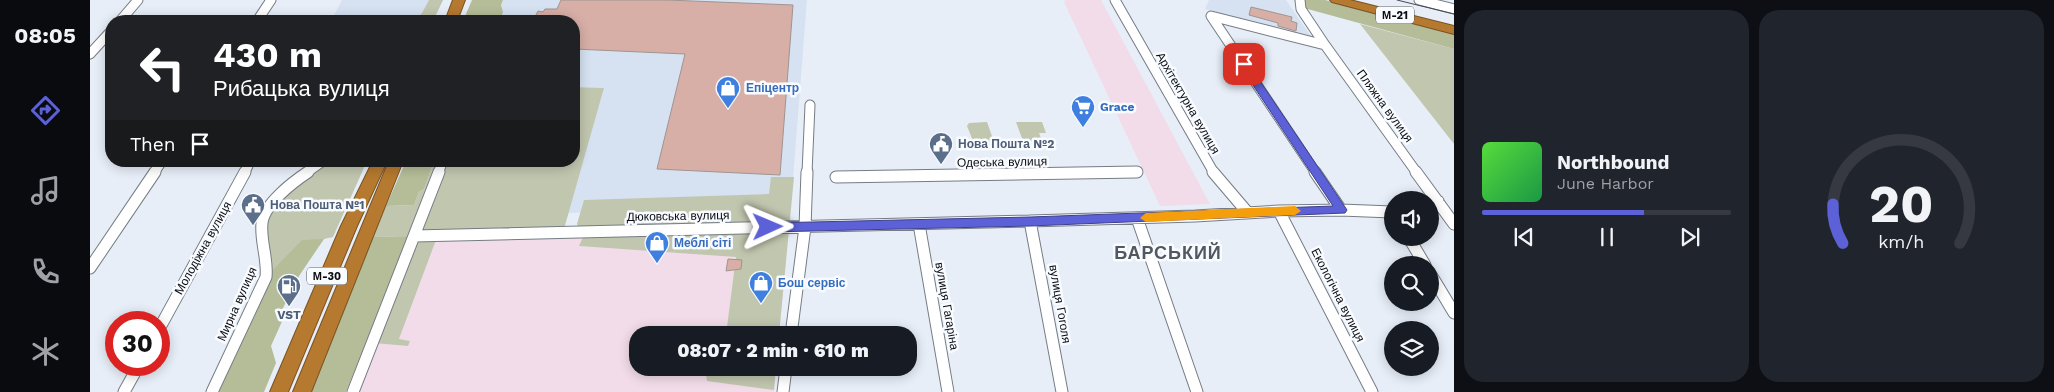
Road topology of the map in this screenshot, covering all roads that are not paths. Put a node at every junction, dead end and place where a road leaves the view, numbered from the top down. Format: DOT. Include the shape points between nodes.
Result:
graph roads {
  1 [pos="138,0"];
  2 [pos="271,0"];
  3 [pos="1115,0"];
  4 [pos="1300,0"];
  5 [pos="1336,0"];
  6 [pos="1363,0"];
  7 [pos="1419,0"];
  8 [pos="458,2"];
  9 [pos="1454,9"];
  10 [pos="125,15"];
  11 [pos="261,15"];
  12 [pos="453,15"];
  13 [pos="1454,23"];
  14 [pos="1454,30"];
  15 [pos="105,37"];
  16 [pos="1326,45"];
  17 [pos="90,54"];
  18 [pos="810,105"];
  19 [pos="158,167"];
  20 [pos="247,167"];
  21 [pos="316,167"];
  22 [pos="377,167"];
  23 [pos="394,167"];
  24 [pos="441,167"];
  25 [pos="1138,172"];
  26 [pos="836,177"];
  27 [pos="1431,191"];
  28 [pos="1439,202"];
  29 [pos="1341,210"];
  30 [pos="1279,211"];
  31 [pos="1384,212"];
  32 [pos="1248,213"];
  33 [pos="1137,218"];
  34 [pos="1030,221"];
  35 [pos="919,224"];
  36 [pos="1454,224"];
  37 [pos="805,227"];
  38 [pos="414,236"];
  39 [pos="90,268"];
  40 [pos="1439,288"];
  41 [pos="169,311"];
  42 [pos="1454,313"];
  43 [pos="792,326"];
  44 [pos="133,376"];
  45 [pos="785,376"];
  46 [pos="124,392"];
  47 [pos="212,392"];
  48 [pos="279,392"];
  49 [pos="302,392"];
  50 [pos="352,392"];
  51 [pos="783,392"];
  52 [pos="948,392"];
  53 [pos="1062,392"];
  54 [pos="1197,392"];
  55 [pos="1372,392"];
  1 -- 10 [label="street"];
  2 -- 11 [label="street"];
  3 -- 32 [label="street, Архітектурна вулиця" via="1216,177"];
  4 -- 16 [label="street, Пляжна вулиця" via="1301,9"];
  5 -- 14 [label="highway, М-21"];
  6 -- 13 [label="highway, М-21"];
  7 -- 9 [label="street"];
  8 -- 12 [label="highway"];
  15 -- 17 [label="street"];
  16 -- 27 [label="street, Пляжна вулиця"];
  16 -- 29 [label="street" via="1211,16"];
  18 -- 37 [label="street"];
  19 -- 39 [label="street"];
  20 -- 41 [label="street, Молодіжна вулиця"];
  21 -- 47 [label="street, Мирна вулиця" via="277,199 263,216 268,261 266,277"];
  22 -- 48 [label="highway, М-30"];
  23 -- 49 [label="highway, М-30"];
  24 -- 38 [label="street"];
  25 -- 26 [label="street, Одеська вулиця"];
  28 -- 36 [label="street, Пляжна вулиця"];
  29 -- 30 [label="street, Дюковська вулиця"];
  29 -- 31 [label="street, Дюковська вулиця"];
  30 -- 32 [label="street, Дюковська вулиця"];
  30 -- 55 [label="street, Екологічна вулиця"];
  32 -- 33 [label="street, Дюковська вулиця"];
  33 -- 34 [label="street, Дюковська вулиця"];
  33 -- 54 [label="street"];
  34 -- 35 [label="street, Дюковська вулиця"];
  34 -- 53 [label="street, вулиця Гоголя"];
  35 -- 37 [label="street, Дюковська вулиця"];
  35 -- 52 [label="street, вулиця Гагаріна"];
  37 -- 38 [label="street, Дюковська вулиця"];
  37 -- 43 [label="street"];
  38 -- 50 [label="street"];
  40 -- 42 [label="street"];
  44 -- 46 [label="street"];
  45 -- 51 [label="street"];
}
